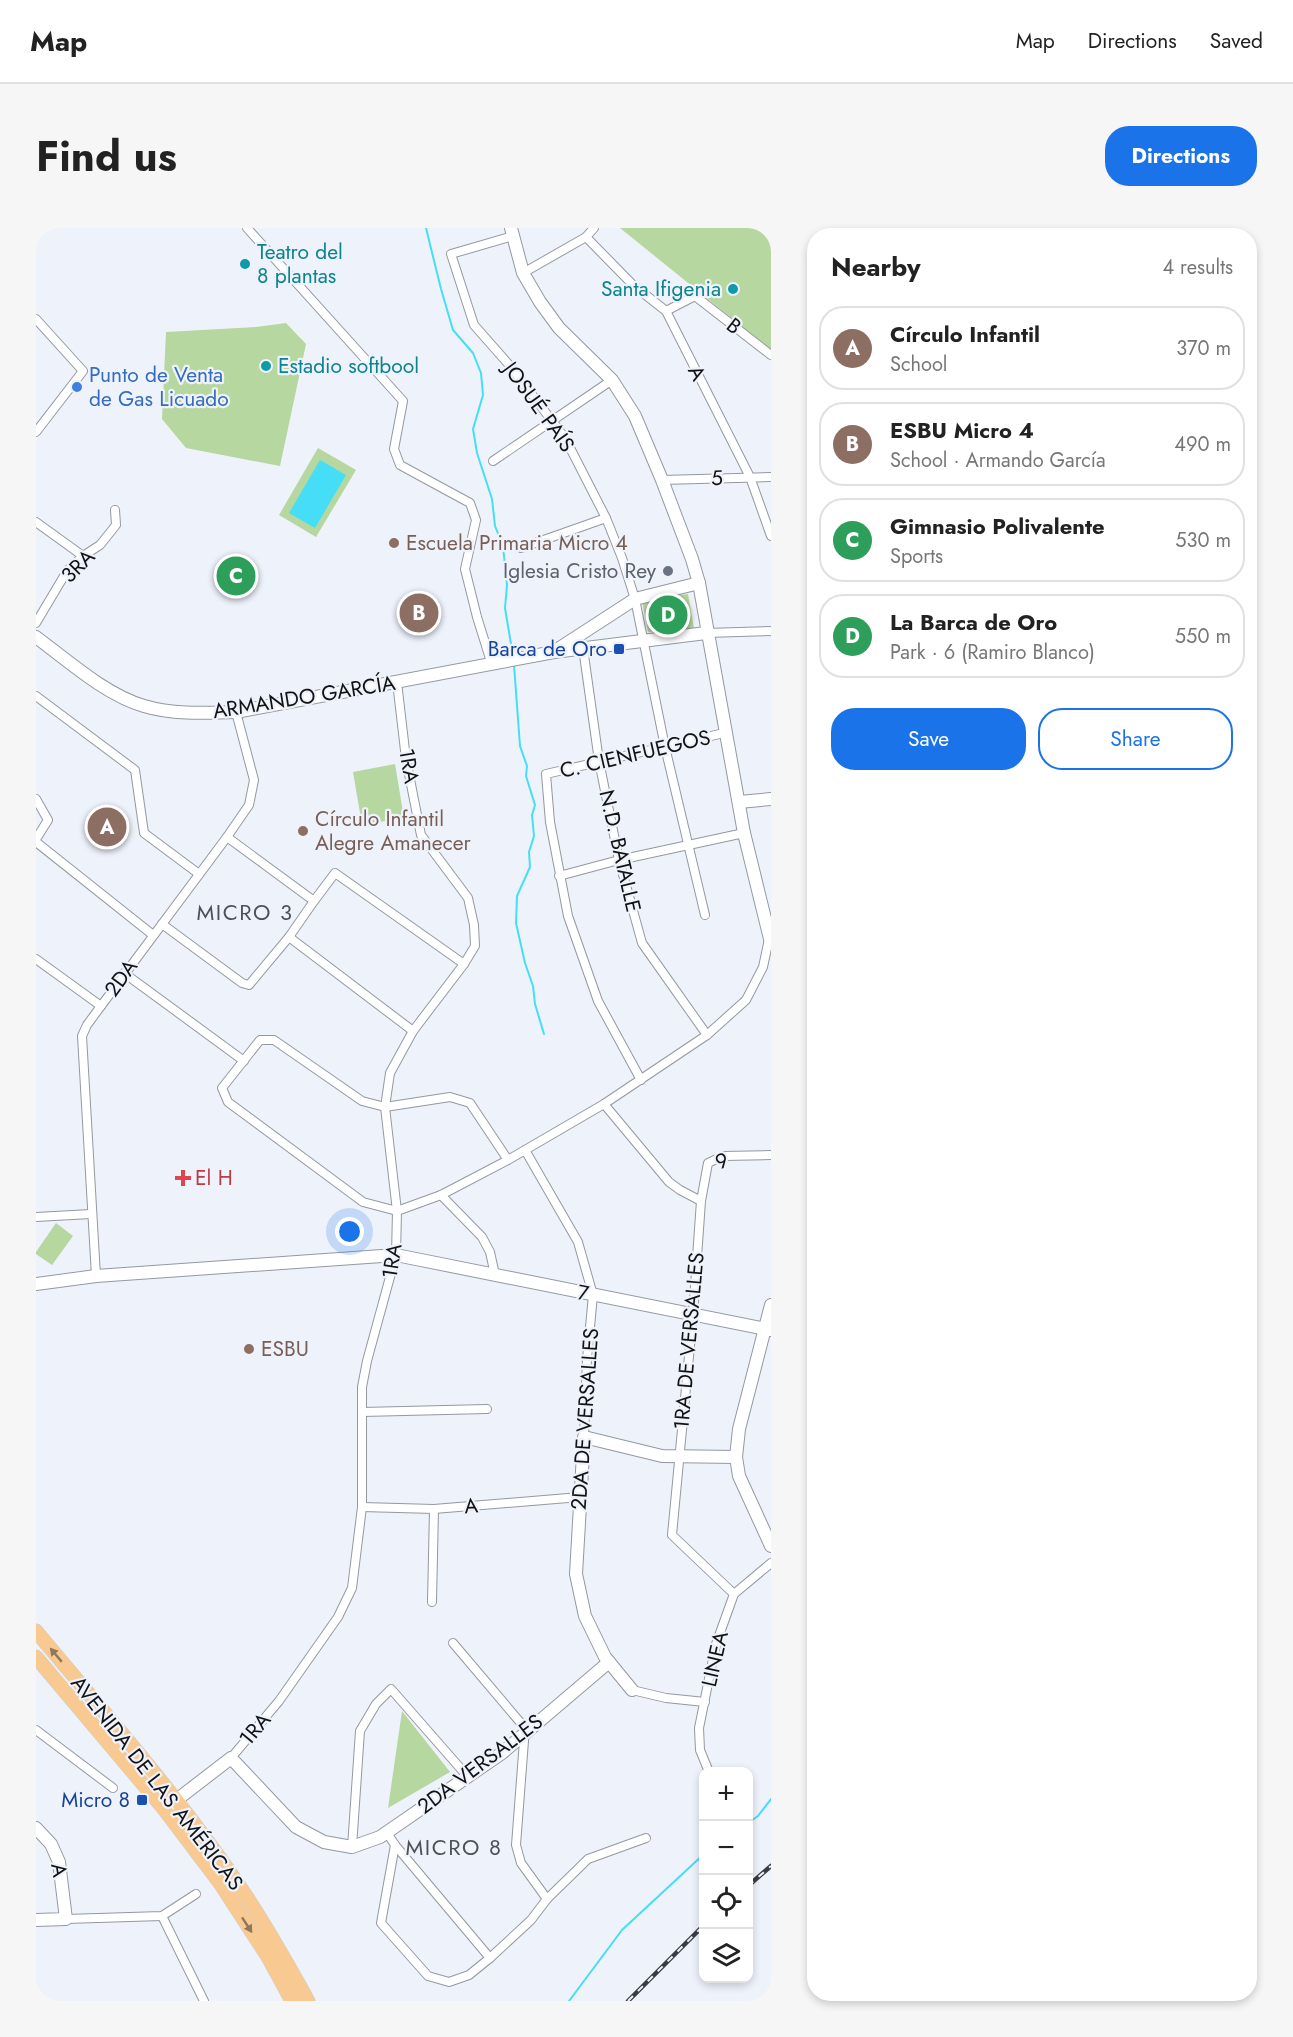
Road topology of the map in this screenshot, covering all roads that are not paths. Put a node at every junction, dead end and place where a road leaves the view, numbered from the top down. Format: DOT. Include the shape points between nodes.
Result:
graph roads {
  1 [pos="247,228"];
  2 [pos="594,228"];
  3 [pos="512,232"];
  4 [pos="586,237"];
  5 [pos="523,273"];
  6 [pos="666,311"];
  7 [pos="36,319"];
  8 [pos="771,355"];
  9 [pos="612,380"];
  10 [pos="554,421"];
  11 [pos="36,432"];
  12 [pos="493,461"];
  13 [pos="750,477"];
  14 [pos="771,477"];
  15 [pos="662,480"];
  16 [pos="115,510"];
  17 [pos="606,518"];
  18 [pos="36,522"];
  19 [pos="771,536"];
  20 [pos="521,548"];
  21 [pos="82,556"];
  22 [pos="699,584"];
  23 [pos="635,599"];
  24 [pos="36,623"];
  25 [pos="771,631"];
  26 [pos="706,633"];
  27 [pos="36,637"];
  28 [pos="643,640"];
  29 [pos="583,648"];
  30 [pos="554,652"];
  31 [pos="498,663"];
  32 [pos="397,682"];
  33 [pos="36,696"];
  34 [pos="236,712"];
  35 [pos="724,734"];
  36 [pos="665,747"];
  37 [pos="599,761"];
  38 [pos="36,799"];
  39 [pos="771,799"];
  40 [pos="739,802"];
  41 [pos="744,833"];
  42 [pos="227,837"];
  43 [pos="36,841"];
  44 [pos="688,845"];
  45 [pos="619,860"];
  46 [pos="199,874"];
  47 [pos="559,876"];
  48 [pos="314,901"];
  49 [pos="705,915"];
  50 [pos="162,924"];
  51 [pos="153,935"];
  52 [pos="289,937"];
  53 [pos="771,940"];
  54 [pos="36,959"];
  55 [pos="464,964"];
  56 [pos="124,973"];
  57 [pos="101,1005"];
  58 [pos="413,1030"];
  59 [pos="707,1035"];
  60 [pos="244,1061"];
  61 [pos="641,1080"];
  62 [pos="604,1104"];
  63 [pos="385,1107"];
  64 [pos="525,1150"];
  65 [pos="771,1155"];
  66 [pos="508,1160"];
  67 [pos="441,1195"];
  68 [pos="701,1201"];
  69 [pos="397,1211"];
  70 [pos="91,1214"];
  71 [pos="36,1217"];
  72 [pos="396,1255"];
  73 [pos="495,1275"];
  74 [pos="96,1276"];
  75 [pos="36,1284"];
  76 [pos="593,1295"];
  77 [pos="771,1305"];
  78 [pos="693,1314"];
  79 [pos="768,1329"];
  80 [pos="487,1409"];
  81 [pos="362,1412"];
  82 [pos="584,1437"];
  83 [pos="679,1456"];
  84 [pos="736,1456"];
  85 [pos="579,1497"];
  86 [pos="362,1507"];
  87 [pos="434,1509"];
  88 [pos="771,1546"];
  89 [pos="771,1563"];
  90 [pos="734,1594"];
  91 [pos="432,1602"];
  92 [pos="36,1630"];
  93 [pos="453,1643"];
  94 [pos="36,1657"];
  95 [pos="609,1662"];
  96 [pos="632,1690"];
  97 [pos="705,1702"];
  98 [pos="36,1730"];
  99 [pos="525,1733"];
  100 [pos="231,1758"];
  101 [pos="707,1767"];
  102 [pos="468,1777"];
  103 [pos="113,1788"];
  104 [pos="177,1801"];
  105 [pos="164,1809"];
  106 [pos="36,1828"];
  107 [pos="387,1833"];
  108 [pos="646,1838"];
  109 [pos="395,1845"];
  110 [pos="352,1847"];
  111 [pos="196,1894"];
  112 [pos="547,1899"];
  113 [pos="162,1916"];
  114 [pos="66,1919"];
  115 [pos="36,1920"];
  116 [pos="490,1958"];
  117 [pos="204,2001"];
  118 [pos="292,2001"];
  119 [pos="308,2001"];
  1 -- 31 [label="street" via="403,401 394,449 400,465 470,503 476,520 465,569 477,617"];
  2 -- 4 [label="street"];
  3 -- 5 [label="main road"];
  3 -- 10 [label="street, JOSUÉ PAÍS" via="450,254 474,325"];
  4 -- 5 [label="street"];
  4 -- 6 [label="street, A" via="633,285"];
  5 -- 9 [label="main road" via="559,328"];
  6 -- 8 [label="street, B" via="695,296"];
  6 -- 13 [label="street, A"];
  7 -- 11 [label="street" via="83,371"];
  9 -- 10 [label="street"];
  9 -- 15 [label="main road" via="635,416"];
  10 -- 12 [label="street"];
  10 -- 17 [label="street, JOSUÉ PAÍS"];
  13 -- 14 [label="street, 5"];
  13 -- 15 [label="street, 5"];
  13 -- 19 [label="street, A"];
  15 -- 22 [label="main road"];
  16 -- 21 [label="street, 3RA" via="116,525 100,545"];
  17 -- 20 [label="street"];
  17 -- 23 [label="street, JOSUÉ PAÍS"];
  18 -- 21 [label="street"];
  21 -- 24 [label="street, 3RA" via="67,571"];
  22 -- 23 [label="main road"];
  22 -- 26 [label="main road"];
  23 -- 28 [label="street, JOSUÉ PAÍS"];
  23 -- 30 [label="main road"];
  25 -- 26 [label="street"];
  26 -- 28 [label="main road, ARMANDO GARCÍA"];
  26 -- 35 [label="main road"];
  27 -- 34 [label="main road, ARMANDO GARCÍA" via="111,691 143,706 190,714"];
  28 -- 29 [label="main road, ARMANDO GARCÍA"];
  28 -- 36 [label="street"];
  29 -- 30 [label="main road, ARMANDO GARCÍA"];
  29 -- 37 [label="street, N.D. BATALLE"];
  30 -- 31 [label="main road, ARMANDO GARCÍA"];
  31 -- 32 [label="main road, ARMANDO GARCÍA"];
  32 -- 34 [label="main road, ARMANDO GARCÍA"];
  32 -- 55 [label="street, 1RA" via="406,759 421,835 468,898 475,946"];
  33 -- 46 [label="street" via="135,770 144,833"];
  34 -- 42 [label="street, 2DA" via="254,780 249,805"];
  35 -- 36 [label="street, C. CIENFUEGOS"];
  35 -- 40 [label="main road"];
  36 -- 37 [label="street, C. CIENFUEGOS"];
  36 -- 44 [label="street"];
  37 -- 45 [label="street, N.D. BATALLE"];
  37 -- 47 [label="street, C. CIENFUEGOS" via="546,774"];
  38 -- 43 [label="street" via="48,820"];
  39 -- 40 [label="main road"];
  40 -- 41 [label="main road"];
  41 -- 44 [label="street"];
  41 -- 53 [label="main road"];
  42 -- 46 [label="street, 2DA"];
  42 -- 48 [label="street"];
  43 -- 51 [label="street"];
  44 -- 45 [label="street"];
  44 -- 49 [label="street"];
  45 -- 47 [label="street"];
  45 -- 59 [label="street, N.D. BATALLE" via="642,943"];
  46 -- 50 [label="street, 2DA"];
  47 -- 61 [label="street" via="568,916 598,1001"];
  48 -- 52 [label="street"];
  48 -- 55 [label="street" via="335,873"];
  50 -- 51 [label="street, 2DA"];
  50 -- 52 [label="street" via="249,985"];
  51 -- 56 [label="street, 2DA"];
  52 -- 58 [label="street"];
  53 -- 59 [label="street" via="746,1000"];
  54 -- 57 [label="street"];
  55 -- 58 [label="street, 1RA"];
  56 -- 57 [label="street, 2DA"];
  56 -- 60 [label="street"];
  57 -- 70 [label="street, 2DA" via="82,1036"];
  58 -- 63 [label="street, 1RA" via="390,1073"];
  59 -- 61 [label="street"];
  60 -- 63 [label="street" via="260,1040 274,1040 362,1101"];
  60 -- 69 [label="street" via="222,1088 228,1102 363,1202"];
  61 -- 62 [label="street"];
  62 -- 64 [label="street"];
  62 -- 68 [label="street" via="669,1182"];
  63 -- 66 [label="street" via="450,1097 470,1103"];
  63 -- 69 [label="street, 1RA"];
  64 -- 66 [label="street"];
  64 -- 76 [label="street, 2DA DE VERSALLES" via="578,1242"];
  65 -- 68 [label="street, 9" via="723,1156 708,1163"];
  66 -- 67 [label="street"];
  67 -- 69 [label="street"];
  67 -- 73 [label="street" via="482,1237"];
  68 -- 78 [label="street, 1RA DE VERSALLES"];
  69 -- 72 [label="street, 1RA"];
  70 -- 71 [label="street"];
  70 -- 74 [label="street, 2DA"];
  72 -- 73 [label="main road, 7"];
  72 -- 74 [label="main road, 7"];
  72 -- 81 [label="street, 1RA" via="367,1361"];
  73 -- 76 [label="main road, 7"];
  74 -- 75 [label="main road, 7"];
  76 -- 78 [label="main road, 7"];
  76 -- 82 [label="street, 2DA DE VERSALLES"];
  77 -- 79 [label="main road"];
  78 -- 79 [label="main road, 7"];
  78 -- 83 [label="street, 1RA DE VERSALLES"];
  79 -- 84 [label="main road" via="739,1429"];
  80 -- 81 [label="street"];
  81 -- 86 [label="street, 1RA"];
  82 -- 83 [label="main road" via="662,1456"];
  82 -- 85 [label="main road, 2DA DE VERSALLES"];
  83 -- 84 [label="main road"];
  83 -- 90 [label="street, 1RA DE VERSALLES" via="672,1535"];
  84 -- 88 [label="main road" via="739,1476"];
  85 -- 87 [label="street, A"];
  85 -- 95 [label="main road, 2DA DE VERSALLES" via="576,1574 585,1616"];
  86 -- 87 [label="street, A"];
  86 -- 100 [label="street, 1RA" via="352,1588 338,1617 279,1701"];
  87 -- 91 [label="street"];
  89 -- 90 [label="street"];
  90 -- 97 [label="street, LINEA" via="716,1644"];
  104 -- 92 [label="main road, AVENIDA DE LAS AMÉRICAS, one-way"];
  93 -- 99 [label="street" via="525,1728"];
  94 -- 105 [label="main road, AVENIDA DE LAS AMÉRICAS"];
  95 -- 96 [label="main road, 2DA DE VERSALLES"];
  95 -- 99 [label="main road, 2DA VERSALLES"];
  96 -- 97 [label="street"];
  97 -- 101 [label="street, LINEA" via="699,1728 700,1750"];
  98 -- 103 [label="street"];
  99 -- 102 [label="main road, 2DA VERSALLES"];
  99 -- 112 [label="street" via="516,1845 521,1863"];
  100 -- 104 [label="main road, 1RA"];
  100 -- 110 [label="main road" via="296,1827 324,1842"];
  102 -- 107 [label="main road, 2DA VERSALLES"];
  102 -- 110 [label="street" via="391,1689 376,1704 360,1731"];
  104 -- 105 [label="main road, 1RA"];
  104 -- 119 [label="main road, AVENIDA DE LAS AMÉRICAS" via="238,1883"];
  105 -- 118 [label="main road, AVENIDA DE LAS AMÉRICAS, one-way" via="220,1883"];
  106 -- 114 [label="main road, A" via="51,1844 58,1862"];
  107 -- 109 [label="street"];
  107 -- 110 [label="main road, 2DA VERSALLES"];
  108 -- 112 [label="street" via="588,1859"];
  109 -- 116 [label="street"];
  109 -- 116 [label="street" via="381,1923 428,1976 449,1982 469,1975"];
  111 -- 113 [label="street"];
  112 -- 116 [label="street" via="531,1920"];
  113 -- 114 [label="street"];
  113 -- 117 [label="street"];
  114 -- 115 [label="main road"];
}
